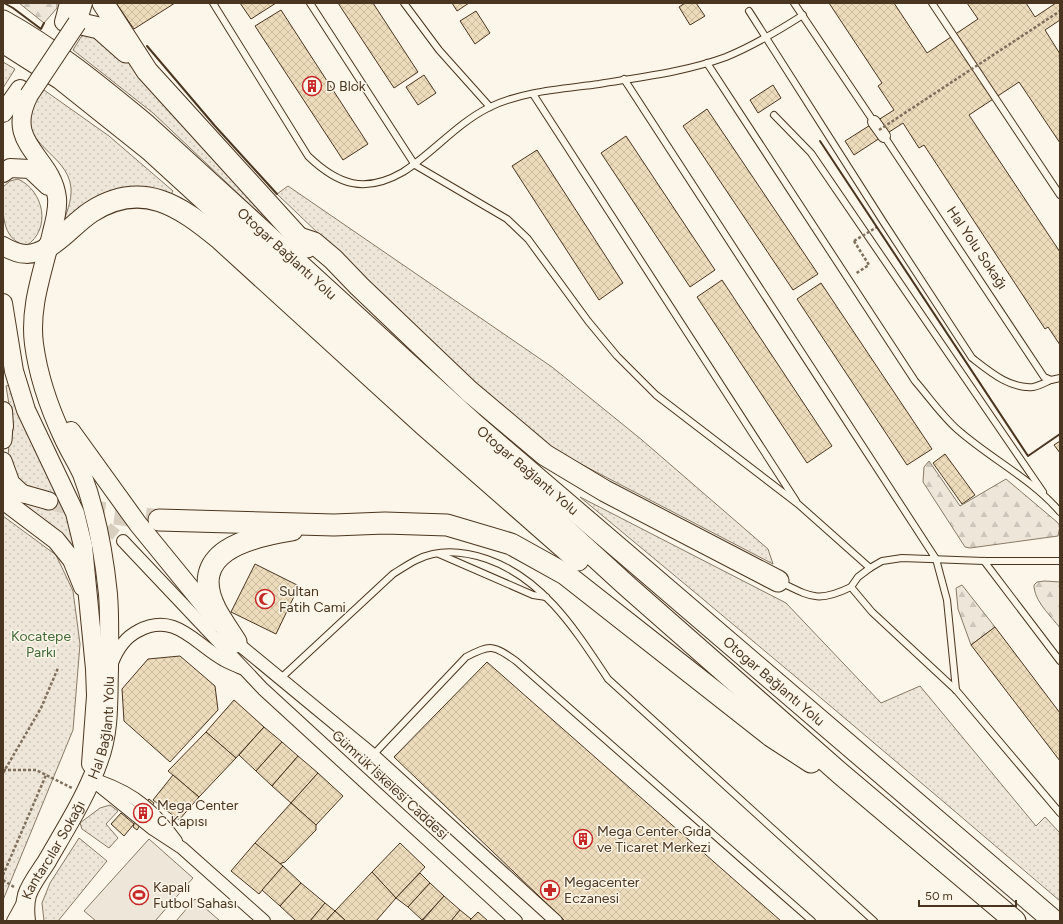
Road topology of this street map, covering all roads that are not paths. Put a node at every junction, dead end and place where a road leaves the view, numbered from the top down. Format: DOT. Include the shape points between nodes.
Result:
graph roads {
  1 [pos="69,3"];
  2 [pos="83,3"];
  3 [pos="103,3"];
  4 [pos="213,3"];
  5 [pos="310,3"];
  6 [pos="404,3"];
  7 [pos="794,3"];
  8 [pos="932,3"];
  9 [pos="749,11"];
  10 [pos="803,15"];
  11 [pos="3,21"];
  12 [pos="70,22"];
  13 [pos="767,38"];
  14 [pos="3,42"];
  15 [pos="707,63"];
  16 [pos="147,71"];
  17 [pos="624,79"];
  18 [pos="24,92"];
  19 [pos="533,94"];
  20 [pos="490,107"];
  21 [pos="3,113"];
  22 [pos="774,115"];
  23 [pos="415,165"];
  24 [pos="3,173"];
  25 [pos="1060,195"];
  26 [pos="57,200"];
  27 [pos="299,238"];
  28 [pos="3,246"];
  29 [pos="49,246"];
  30 [pos="3,303"];
  31 [pos="1060,378"];
  32 [pos="1051,380"];
  33 [pos="46,390"];
  34 [pos="475,425"];
  35 [pos="3,460"];
  36 [pos="3,488"];
  37 [pos="23,494"];
  38 [pos="1045,495"];
  39 [pos="3,500"];
  40 [pos="49,501"];
  41 [pos="798,504"];
  42 [pos="1060,512"];
  43 [pos="159,520"];
  44 [pos="334,525"];
  45 [pos="123,541"];
  46 [pos="438,553"];
  47 [pos="936,559"];
  48 [pos="984,561"];
  49 [pos="1060,561"];
  50 [pos="870,568"];
  51 [pos="778,581"];
  52 [pos="852,587"];
  53 [pos="546,597"];
  54 [pos="90,605"];
  55 [pos="236,642"];
  56 [pos="1060,661"];
  57 [pos="246,670"];
  58 [pos="109,671"];
  59 [pos="281,678"];
  60 [pos="736,682"];
  61 [pos="956,690"];
  62 [pos="373,755"];
  63 [pos="842,775"];
  64 [pos="88,786"];
  65 [pos="1060,813"];
  66 [pos="28,895"];
  67 [pos="13,921"];
  68 [pos="26,921"];
  69 [pos="34,921"];
  70 [pos="264,921"];
  71 [pos="516,921"];
  72 [pos="556,921"];
  73 [pos="812,921"];
  74 [pos="874,921"];
  75 [pos="1015,921"];
  76 [pos="1054,921"];
  1 -- 12 [label="main road"];
  2 -- 12 [label="main road"];
  3 -- 16 [label="highway"];
  4 -- 23 [label="lane" via="300,146 319,167 346,182 362,186 375,185 391,179"];
  5 -- 23 [label="lane"];
  6 -- 20 [label="lane" via="439,50"];
  7 -- 10 [label="lane, Hal Yolu Sokağı"];
  8 -- 25 [label="lane"];
  9 -- 13 [label="lane"];
  10 -- 13 [label="lane"];
  10 -- 32 [label="lane, Hal Yolu Sokağı" via="1044,377"];
  11 -- 34 [label="highway, Otogar Bağlantı Yolu" via="38,42 145,124"];
  12 -- 16 [label="highway" via="99,28"];
  12 -- 18 [label="main road"];
  13 -- 15 [label="lane"];
  13 -- 32 [label="lane" via="972,358 993,374 1016,385 1034,387"];
  14 -- 60 [label="highway, Otogar Bağlantı Yolu" via="61,79 150,150 627,586"];
  15 -- 17 [label="lane"];
  15 -- 38 [label="lane" via="915,381 957,429"];
  16 -- 27 [label="highway"];
  17 -- 19 [label="lane"];
  17 -- 47 [label="lane"];
  18 -- 21 [label="main road"];
  18 -- 26 [label="main road" via="21,117 23,133 50,174"];
  19 -- 20 [label="lane"];
  19 -- 41 [label="lane"];
  20 -- 23 [label="lane" via="466,121"];
  22 -- 38 [label="lane" via="811,153"];
  23 -- 41 [label="lane" via="492,209 518,228 588,321 617,356 656,395"];
  24 -- 26 [label="main road" via="10,168 30,169 44,182"];
  26 -- 29 [label="main road, Hal Bağlantı Yolu"];
  27 -- 34 [label="highway" via="454,394 466,408"];
  27 -- 51 [label="highway" via="314,243 333,259 469,391 544,455 605,491"];
  28 -- 29 [label="main road" via="26,255"];
  29 -- 33 [label="main road, Hal Bağlantı Yolu" via="36,293 33,320 36,360"];
  29 -- 60 [label="highway" via="63,238 91,212 119,199 152,198 169,203 187,213 220,239 430,430 578,560 699,660"];
  30 -- 54 [label="main road, Hal Bağlantı Yolu" via="14,371 26,410 66,492 79,528"];
  31 -- 32 [label="lane"];
  33 -- 55 [label="main road" via="85,453 138,524"];
  33 -- 58 [label="main road, Hal Bağlantı Yolu" via="62,435 82,474 94,517 108,595"];
  34 -- 76 [label="highway, Otogar Bağlantı Yolu"];
  35 -- 37 [label="main road" via="11,483"];
  36 -- 37 [label="main road"];
  37 -- 40 [label="main road"];
  38 -- 42 [label="lane"];
  39 -- 54 [label="main road" via="56,540 72,560"];
  41 -- 50 [label="lane"];
  43 -- 44 [label="highway"];
  44 -- 55 [label="highway" via="249,540 232,546 215,560 210,570 209,590 216,609"];
  44 -- 63 [label="highway" via="447,525 511,544 565,574 771,736 813,763"];
  45 -- 57 [label="street, Gümrük İskelesi Caddesi"];
  46 -- 53 [label="lane" via="533,595"];
  46 -- 53 [label="lane" via="466,552 492,561 524,579"];
  46 -- 59 [label="lane" via="413,561 393,574"];
  47 -- 48 [label="lane"];
  47 -- 50 [label="lane" via="902,558 882,561"];
  47 -- 61 [label="lane" via="947,600"];
  48 -- 49 [label="lane"];
  48 -- 56 [label="lane"];
  50 -- 52 [label="lane" via="858,577"];
  51 -- 52 [label="lane" via="809,596 824,597"];
  52 -- 61 [label="lane" via="872,612"];
  53 -- 74 [label="lane" via="576,632 608,679"];
  54 -- 64 [label="main road, Hal Bağlantı Yolu" via="96,696"];
  55 -- 59 [label="street"];
  57 -- 58 [label="street" via="224,660 191,635 160,623 146,627 125,641 116,653"];
  57 -- 71 [label="street, Gümrük İskelesi Caddesi" via="263,689"];
  58 -- 64 [label="main road, Hal Bağlantı Yolu" via="105,740"];
  59 -- 62 [label="street"];
  60 -- 63 [label="highway, Otogar Bağlantı Yolu"];
  61 -- 65 [label="lane"];
  62 -- 72 [label="street"];
  62 -- 73 [label="lane" via="466,657 484,648 498,648 522,666"];
  63 -- 75 [label="highway, Otogar Bağlantı Yolu"];
  64 -- 66 [label="main road, Kantarcılar Sokağı"];
  64 -- 70 [label="street" via="182,848"];
  66 -- 67 [label="street, Kantarcılar Sokağı"];
  66 -- 68 [label="main road"];
  66 -- 69 [label="main road"];
}
